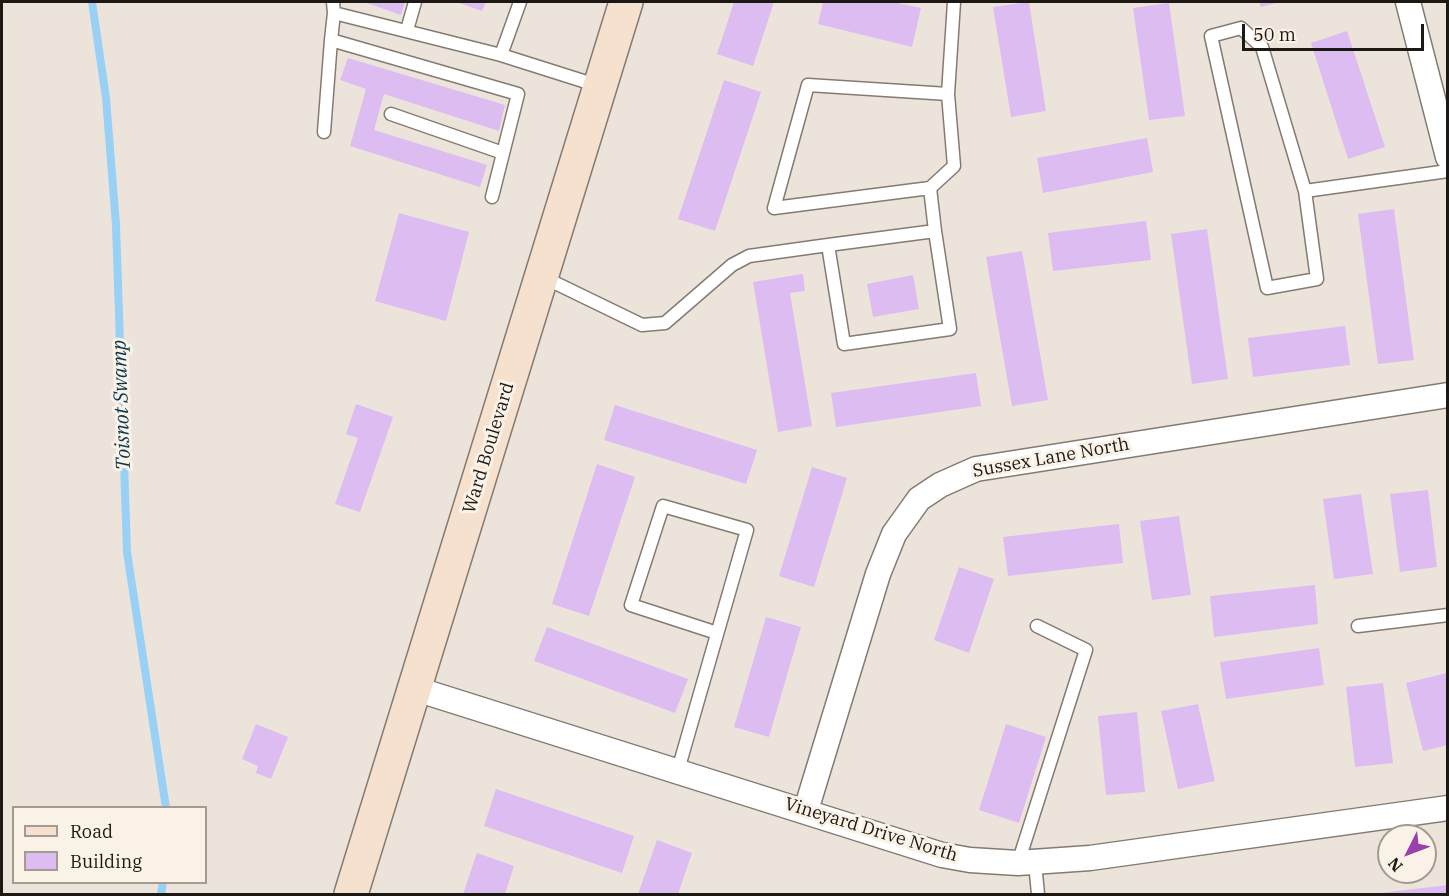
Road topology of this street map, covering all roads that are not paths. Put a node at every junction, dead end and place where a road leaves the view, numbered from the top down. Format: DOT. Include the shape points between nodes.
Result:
graph roads {
  1 [pos="415,2"];
  2 [pos="520,2"];
  3 [pos="626,2"];
  4 [pos="954,2"];
  5 [pos="1408,2"];
  6 [pos="334,7"];
  7 [pos="407,30"];
  8 [pos="331,40"];
  9 [pos="501,55"];
  10 [pos="600,87"];
  11 [pos="948,94"];
  12 [pos="391,114"];
  13 [pos="324,132"];
  14 [pos="503,153"];
  15 [pos="1448,158"];
  16 [pos="1448,171"];
  17 [pos="930,188"];
  18 [pos="1305,191"];
  19 [pos="492,197"];
  20 [pos="935,231"];
  21 [pos="828,245"];
  22 [pos="542,276"];
  23 [pos="1448,395"];
  24 [pos="1448,615"];
  25 [pos="1037,626"];
  26 [pos="1358,626"];
  27 [pos="717,633"];
  28 [pos="416,689"];
  29 [pos="678,770"];
  30 [pos="1448,808"];
  31 [pos="806,810"];
  32 [pos="1026,863"];
  33 [pos="351,894"];
  34 [pos="1038,894"];
  1 -- 7 [label="lane"];
  2 -- 9 [label="lane"];
  3 -- 10 [label="main road, Ward Boulevard"];
  4 -- 11 [label="lane"];
  5 -- 15 [label="street"];
  6 -- 7 [label="lane"];
  6 -- 8 [label="lane"];
  7 -- 9 [label="lane"];
  8 -- 13 [label="lane"];
  8 -- 14 [label="lane" via="518,94"];
  9 -- 10 [label="lane"];
  10 -- 22 [label="main road, Ward Boulevard"];
  11 -- 17 [label="lane" via="954,166"];
  11 -- 17 [label="lane" via="808,85 774,208"];
  12 -- 14 [label="lane"];
  14 -- 19 [label="lane"];
  16 -- 18 [label="lane"];
  17 -- 20 [label="lane"];
  18 -- 18 [label="lane" via="1317,279 1267,288 1211,36 1241,28 1262,47"];
  20 -- 21 [label="lane"];
  20 -- 21 [label="lane" via="950,328 844,344"];
  21 -- 22 [label="lane" via="749,256 732,265 665,323 642,325"];
  22 -- 28 [label="main road, Ward Boulevard"];
  23 -- 31 [label="street, Sussex Lane North" via="976,469 940,485 919,499 894,534 878,574"];
  24 -- 26 [label="lane"];
  25 -- 32 [label="lane" via="1086,650"];
  27 -- 27 [label="lane" via="747,530 663,506 631,605"];
  27 -- 29 [label="lane"];
  28 -- 29 [label="street, Vineyard Drive North"];
  28 -- 33 [label="main road, Ward Boulevard"];
  29 -- 31 [label="street, Vineyard Drive North"];
  30 -- 32 [label="street, Vineyard Drive North" via="1090,858"];
  31 -- 32 [label="street, Vineyard Drive North" via="942,855"];
  32 -- 34 [label="lane"];
}
